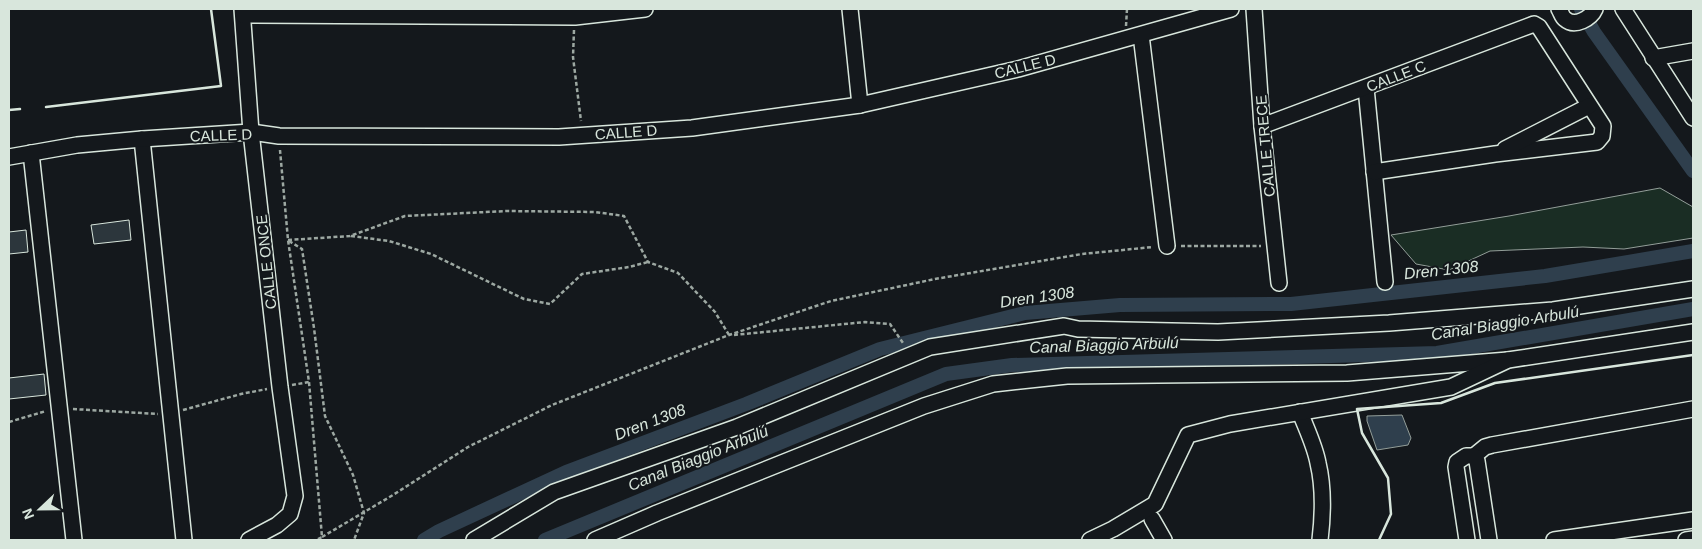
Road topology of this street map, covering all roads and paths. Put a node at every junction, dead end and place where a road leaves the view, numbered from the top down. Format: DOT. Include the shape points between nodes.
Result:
graph roads {
  1 [pos="644,9"];
  2 [pos="850,9"];
  3 [pos="1231,9"];
  4 [pos="1254,9"];
  5 [pos="1559,9"];
  6 [pos="1623,9"];
  7 [pos="243,12"];
  8 [pos="1594,12"];
  9 [pos="575,17"];
  10 [pos="1142,35"];
  11 [pos="1693,51"];
  12 [pos="1653,58"];
  13 [pos="1366,88"];
  14 [pos="860,105"];
  15 [pos="1589,106"];
  16 [pos="1693,118"];
  17 [pos="1560,121"];
  18 [pos="1262,126"];
  19 [pos="252,132"];
  20 [pos="583,135"];
  21 [pos="279,136"];
  22 [pos="142,139"];
  23 [pos="1568,146"];
  24 [pos="31,153"];
  25 [pos="1495,154"];
  26 [pos="9,157"];
  27 [pos="1374,172"];
  28 [pos="350,236"];
  29 [pos="288,240"];
  30 [pos="1167,246"];
  31 [pos="1275,246"];
  32 [pos="648,262"];
  33 [pos="1385,282"];
  34 [pos="1279,283"];
  35 [pos="1693,290"];
  36 [pos="1693,332"];
  37 [pos="729,335"];
  38 [pos="898,335"];
  39 [pos="1508,360"];
  40 [pos="1693,409"];
  41 [pos="1300,412"];
  42 [pos="1474,456"];
  43 [pos="364,513"];
  44 [pos="1152,519"];
  45 [pos="1693,520"];
  46 [pos="322,537"];
  47 [pos="1693,539"];
  48 [pos="74,540"];
  49 [pos="184,540"];
  50 [pos="250,540"];
  51 [pos="316,540"];
  52 [pos="354,540"];
  53 [pos="474,540"];
  54 [pos="595,540"];
  55 [pos="1090,540"];
  56 [pos="1164,540"];
  57 [pos="1320,540"];
  58 [pos="1467,540"];
  59 [pos="1489,540"];
  60 [pos="1554,540"];
  61 [pos="1686,540"];
  1 -- 9 [label="street"];
  2 -- 14 [label="street"];
  3 -- 10 [label="street, CALLE D"];
  4 -- 18 [label="street, CALLE TRECE"];
  5 -- 8 [label="street" via="1564,19 1579,23"];
  6 -- 12 [label="street"];
  7 -- 9 [label="street"];
  7 -- 19 [label="street, CALLE ONCE"];
  9 -- 20 [label="path" via="573,57"];
  10 -- 14 [label="street, CALLE D" via="1018,69"];
  10 -- 30 [label="street"];
  11 -- 12 [label="street"];
  12 -- 16 [label="street"];
  13 -- 15 [label="street, CALLE C" via="1534,24"];
  13 -- 18 [label="street, CALLE C"];
  13 -- 27 [label="street"];
  14 -- 20 [label="street, CALLE D" via="692,128"];
  15 -- 17 [label="street"];
  15 -- 23 [label="street" via="1603,126 1601,139"];
  17 -- 23 [label="street" via="1559,135"];
  17 -- 25 [label="street"];
  18 -- 31 [label="street, CALLE TRECE"];
  19 -- 21 [label="street, CALLE D"];
  19 -- 22 [label="street, CALLE D"];
  19 -- 50 [label="street, CALLE ONCE" via="280,387 296,496 290,514"];
  20 -- 21 [label="street, CALLE D"];
  21 -- 29 [label="path"];
  22 -- 24 [label="street, CALLE D"];
  22 -- 49 [label="street"];
  23 -- 25 [label="street"];
  24 -- 26 [label="street, CALLE D"];
  24 -- 48 [label="street"];
  25 -- 27 [label="street"];
  27 -- 33 [label="street"];
  28 -- 29 [label="path"];
  28 -- 32 [label="path" via="389,241 431,254 524,299 550,304 582,274"];
  28 -- 32 [label="path" via="405,216 507,211 595,212 624,216"];
  29 -- 43 [label="path" via="302,249 325,416 353,475"];
  29 -- 46 [label="path" via="308,382"];
  30 -- 31 [label="path"];
  30 -- 37 [label="path" via="1082,254 935,279 831,301"];
  31 -- 34 [label="street, CALLE TRECE"];
  32 -- 37 [label="path" via="678,273 714,312"];
  35 -- 53 [label="street" via="1553,310 1389,323 1218,332 1064,326 930,347 737,427 554,492"];
  36 -- 39 [label="street"];
  37 -- 38 [label="path" via="866,322 890,324"];
  37 -- 43 [label="path" via="552,405 468,447"];
  39 -- 41 [label="street" via="1451,387"];
  39 -- 54 [label="street" via="1347,373 1066,376 993,384 924,406"];
  40 -- 42 [label="street" via="1492,445"];
  41 -- 55 [label="street" via="1188,435 1154,504 1113,530"];
  41 -- 57 [label="street" via="1318,462 1322,494"];
  42 -- 58 [label="street" via="1466,456 1457,462 1456,467"];
  42 -- 59 [label="street"];
  43 -- 46 [label="path"];
  43 -- 52 [label="path"];
  44 -- 56 [label="street"];
  45 -- 60 [label="street"];
  46 -- 51 [label="path"];
  47 -- 61 [label="street"];
}
